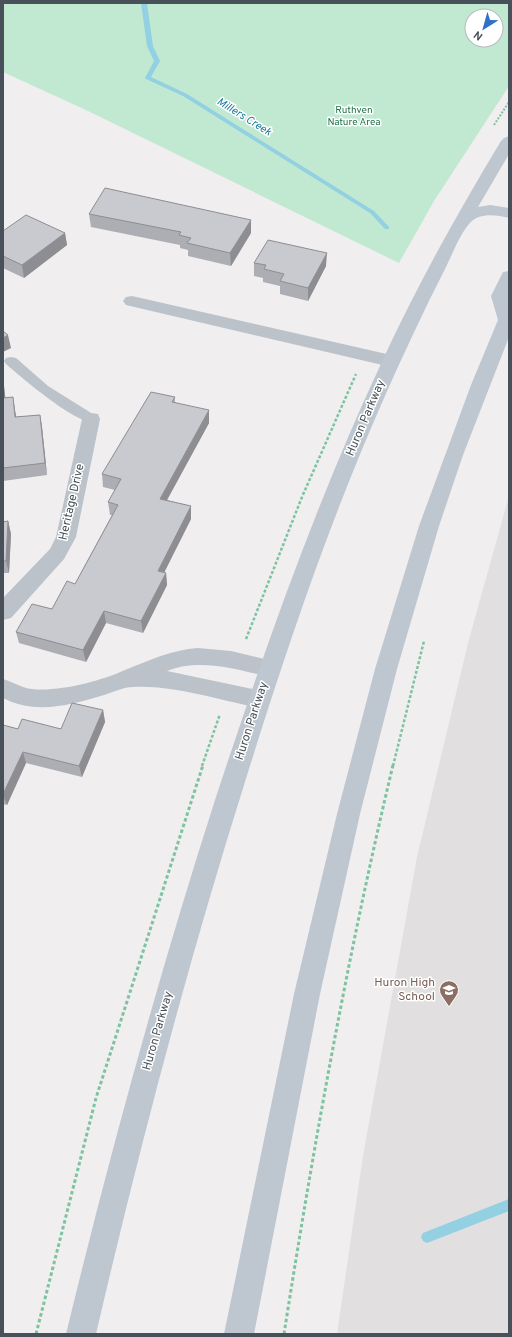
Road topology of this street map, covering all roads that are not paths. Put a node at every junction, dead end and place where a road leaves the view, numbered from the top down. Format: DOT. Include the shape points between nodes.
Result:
graph roads {
  1 [pos="509,141"];
  2 [pos="509,213"];
  3 [pos="461,221"];
  4 [pos="509,276"];
  5 [pos="132,301"];
  6 [pos="508,318"];
  7 [pos="11,361"];
  8 [pos="391,361"];
  9 [pos="91,419"];
  10 [pos="3,612"];
  11 [pos="269,668"];
  12 [pos="131,678"];
  13 [pos="3,688"];
  14 [pos="259,699"];
  15 [pos="81,1334"];
  16 [pos="239,1334"];
  1 -- 3 [label="main road, Huron Parkway"];
  2 -- 3 [label="main road" via="484,210 473,212"];
  3 -- 8 [label="main road, Huron Parkway"];
  4 -- 6 [label="main road" via="500,296"];
  5 -- 8 [label="street"];
  6 -- 16 [label="main road" via="435,509 370,727 308,988"];
  7 -- 9 [label="lane" via="43,388"];
  8 -- 11 [label="main road, Huron Parkway" via="341,476"];
  9 -- 10 [label="street, Heritage Drive" via="66,537 57,554"];
  11 -- 12 [label="street" via="199,656 172,659 152,666"];
  11 -- 14 [label="main road, Huron Parkway"];
  12 -- 13 [label="street" via="62,696 33,700 10,693"];
  12 -- 14 [label="street" via="157,678"];
  14 -- 15 [label="main road, Huron Parkway" via="191,914 140,1096"];
}
